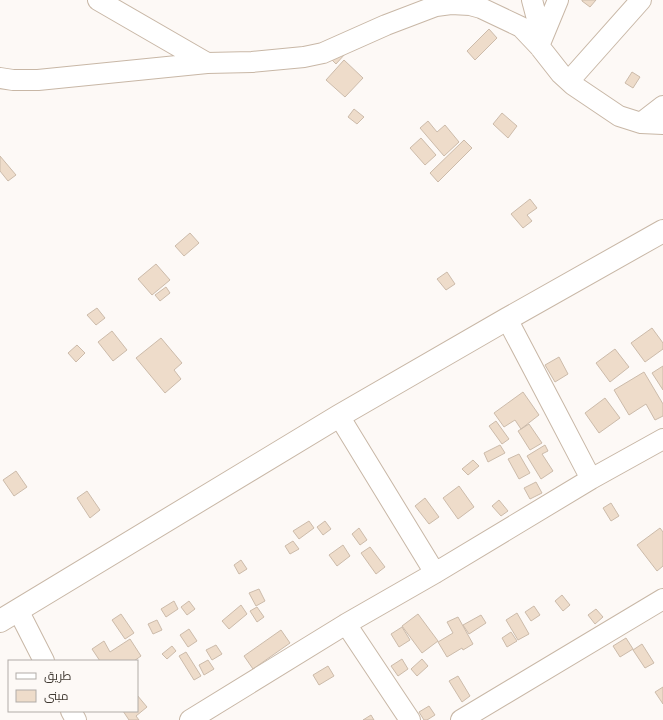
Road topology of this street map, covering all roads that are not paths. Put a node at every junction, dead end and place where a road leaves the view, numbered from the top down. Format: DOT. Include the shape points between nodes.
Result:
graph roads {
  1 [pos="98,0"];
  2 [pos="497,0"];
  3 [pos="532,0"];
  4 [pos="558,0"];
  5 [pos="641,0"];
  6 [pos="521,27"];
  7 [pos="541,42"];
  8 [pos="207,63"];
  9 [pos="0,78"];
  10 [pos="569,81"];
  11 [pos="663,106"];
  12 [pos="642,123"];
  13 [pos="663,124"];
  14 [pos="663,230"];
  15 [pos="507,319"];
  16 [pos="339,416"];
  17 [pos="663,439"];
  18 [pos="591,479"];
  19 [pos="435,573"];
  20 [pos="662,602"];
  21 [pos="9,615"];
  22 [pos="346,624"];
  23 [pos="43,660"];
  24 [pos="190,720"];
  25 [pos="410,720"];
  26 [pos="461,720"];
  1 -- 8 [label="street"];
  2 -- 6 [label="street"];
  3 -- 7 [label="street"];
  4 -- 7 [label="street"];
  5 -- 10 [label="street"];
  6 -- 7 [label="street"];
  6 -- 8 [label="street" via="481,8 452,4 436,6 407,17 323,53 252,62"];
  7 -- 10 [label="street" via="561,74"];
  8 -- 9 [label="street" via="38,80"];
  10 -- 12 [label="street" via="619,116"];
  11 -- 12 [label="street"];
  12 -- 13 [label="street"];
  14 -- 15 [label="street"];
  15 -- 16 [label="street"];
  15 -- 18 [label="street"];
  16 -- 19 [label="street"];
  16 -- 21 [label="street"];
  17 -- 18 [label="street"];
  18 -- 19 [label="street"];
  19 -- 22 [label="street"];
  20 -- 26 [label="street"];
  21 -- 23 [label="street"];
  22 -- 24 [label="street"];
  22 -- 25 [label="street"];
}
